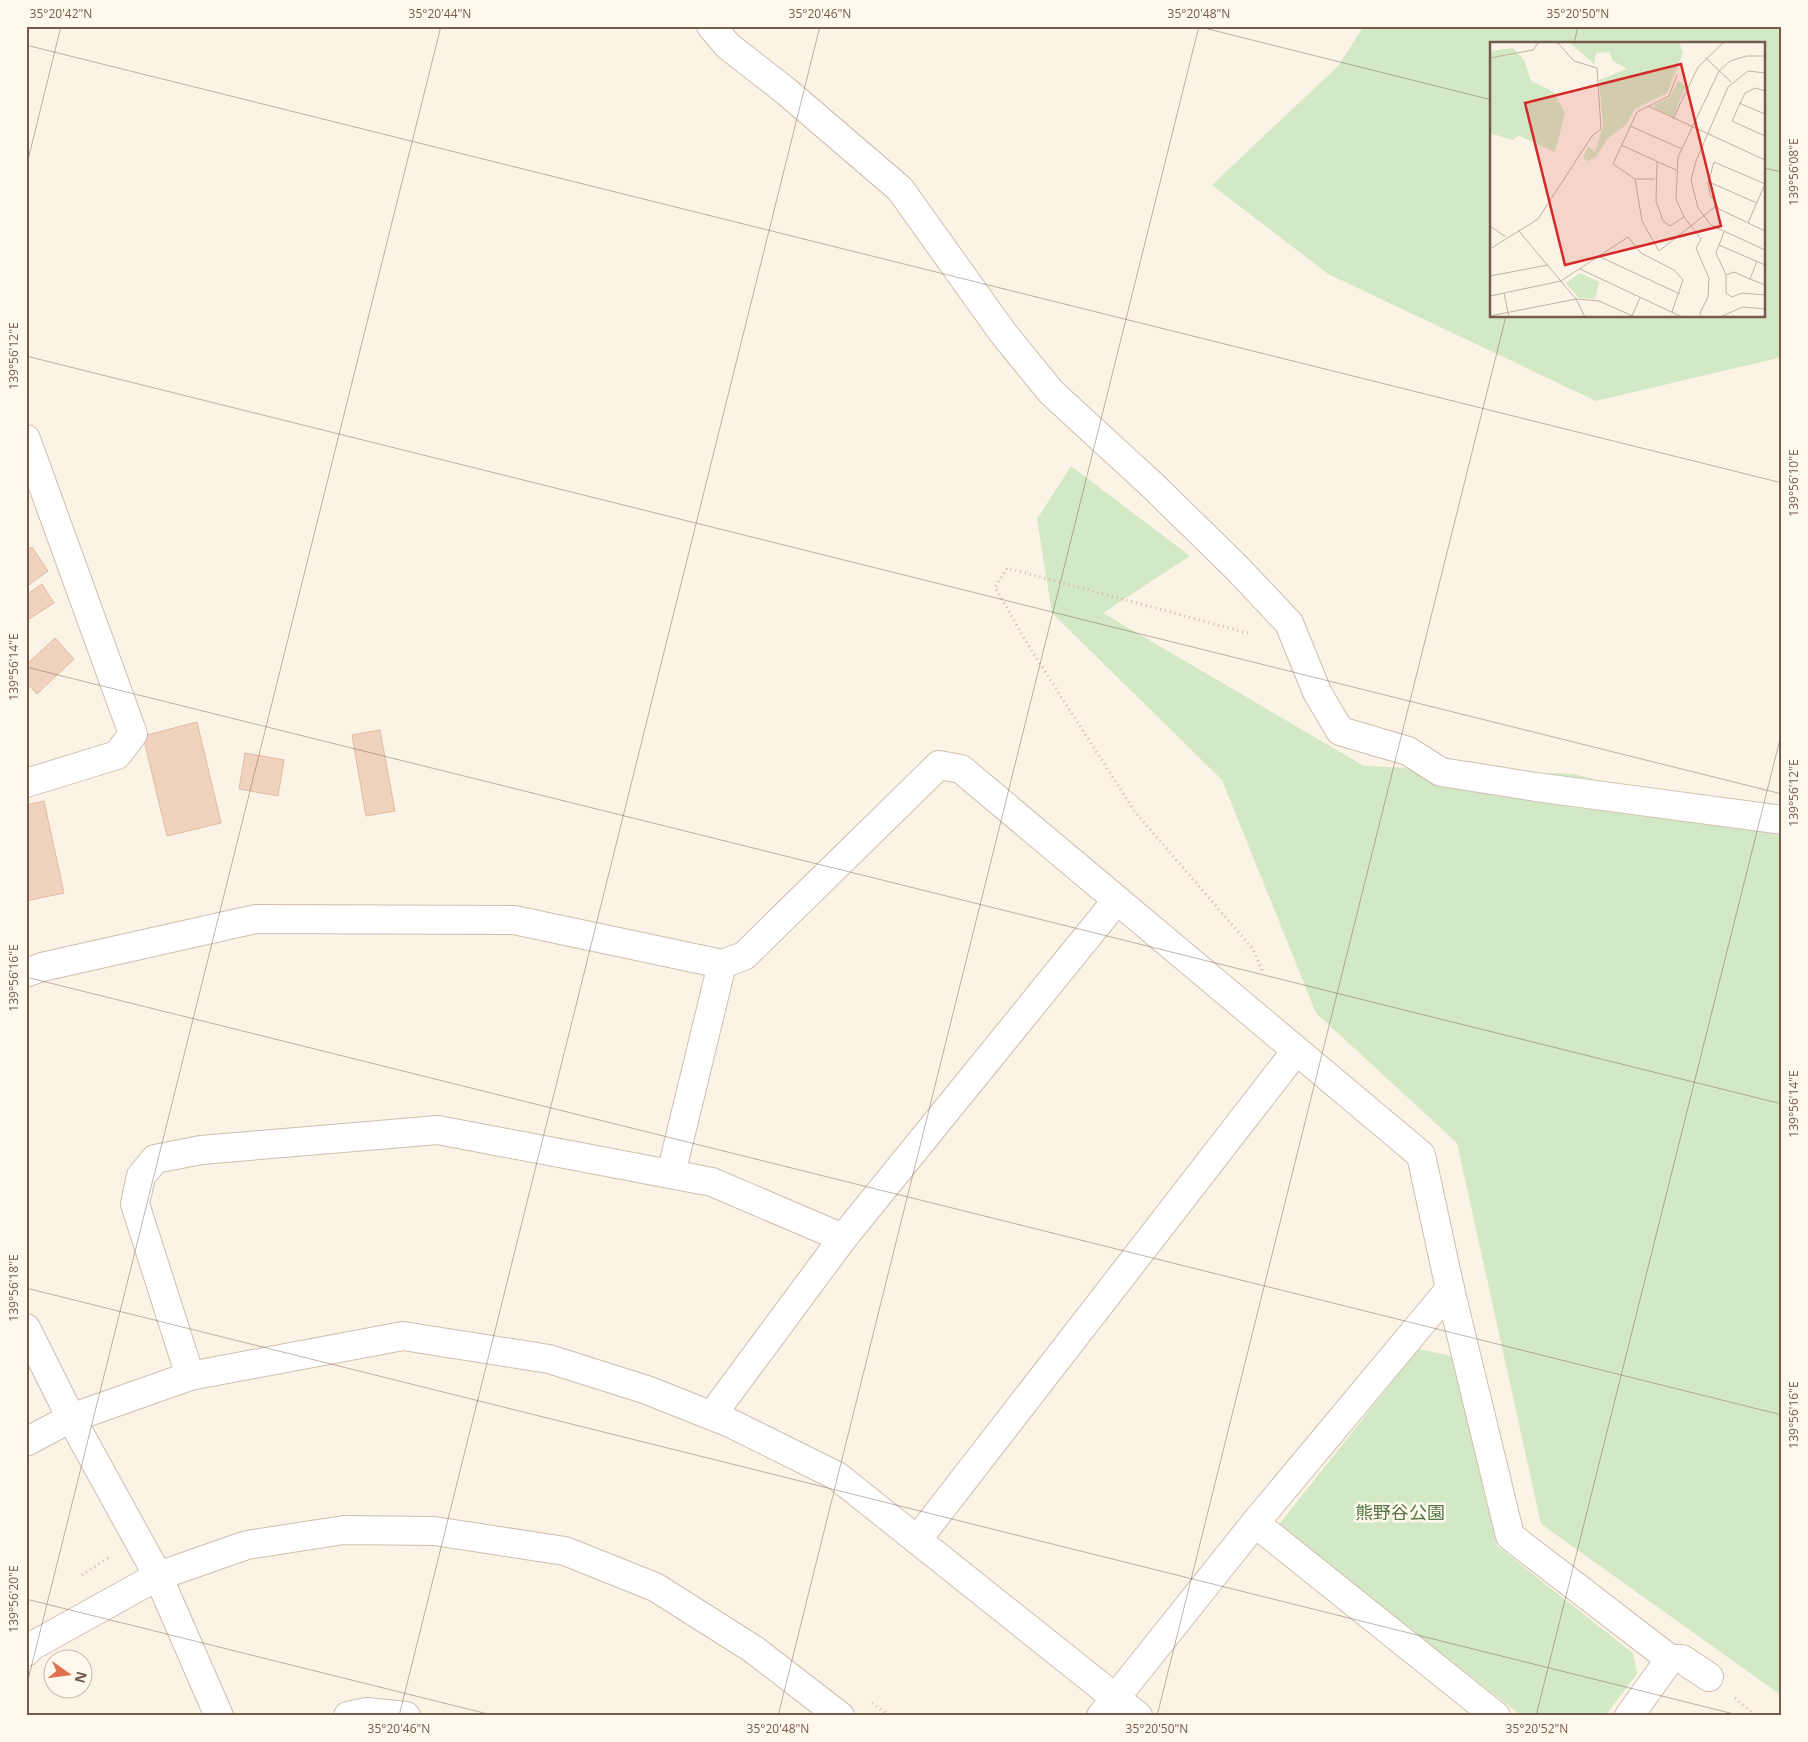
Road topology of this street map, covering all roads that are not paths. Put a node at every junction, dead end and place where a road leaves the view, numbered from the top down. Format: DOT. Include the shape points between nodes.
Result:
graph roads {
  1 [pos="711,26"];
  2 [pos="26,439"];
  3 [pos="26,782"];
  4 [pos="1782,820"];
  5 [pos="1117,900"];
  6 [pos="722,964"];
  7 [pos="26,973"];
  8 [pos="1296,1051"];
  9 [pos="671,1174"];
  10 [pos="843,1238"];
  11 [pos="1450,1289"];
  12 [pos="26,1328"];
  13 [pos="190,1376"];
  14 [pos="712,1415"];
  15 [pos="71,1418"];
  16 [pos="26,1442"];
  17 [pos="1255,1523"];
  18 [pos="917,1540"];
  19 [pos="158,1576"];
  20 [pos="26,1652"];
  21 [pos="1670,1659"];
  22 [pos="1709,1677"];
  23 [pos="1108,1707"];
  24 [pos="219,1716"];
  25 [pos="348,1716"];
  26 [pos="406,1716"];
  27 [pos="840,1716"];
  28 [pos="1138,1716"];
  29 [pos="1496,1716"];
  30 [pos="1629,1716"];
  1 -- 4 [label="street" via="728,46 900,189 1003,333 1051,392 1150,483 1289,623 1317,692 1340,731 1408,751 1441,772"];
  2 -- 3 [label="street" via="133,734 117,755"];
  5 -- 6 [label="street" via="962,769 939,765 744,956"];
  5 -- 8 [label="street"];
  5 -- 10 [label="street"];
  6 -- 7 [label="street" via="514,920 256,920"];
  6 -- 9 [label="street"];
  8 -- 11 [label="street" via="1421,1155"];
  8 -- 18 [label="street"];
  9 -- 10 [label="street" via="712,1182"];
  9 -- 13 [label="street" via="438,1130 200,1150 155,1159 141,1176 135,1204"];
  10 -- 14 [label="street"];
  11 -- 17 [label="street"];
  11 -- 21 [label="street" via="1510,1536"];
  12 -- 15 [label="street"];
  13 -- 14 [label="street" via="402,1336 549,1359 647,1390"];
  13 -- 15 [label="street"];
  14 -- 18 [label="street" via="837,1476"];
  15 -- 16 [label="street"];
  15 -- 19 [label="street"];
  17 -- 23 [label="street"];
  17 -- 29 [label="street"];
  18 -- 23 [label="street"];
  19 -- 20 [label="street"];
  19 -- 24 [label="street"];
  19 -- 27 [label="street" via="247,1545 344,1530 434,1531 564,1551 655,1587 753,1649"];
  21 -- 22 [label="street" via="1682,1659"];
  21 -- 30 [label="street"];
  23 -- 28 [label="street"];
  25 -- 26 [label="street" via="368,1712"];
}
